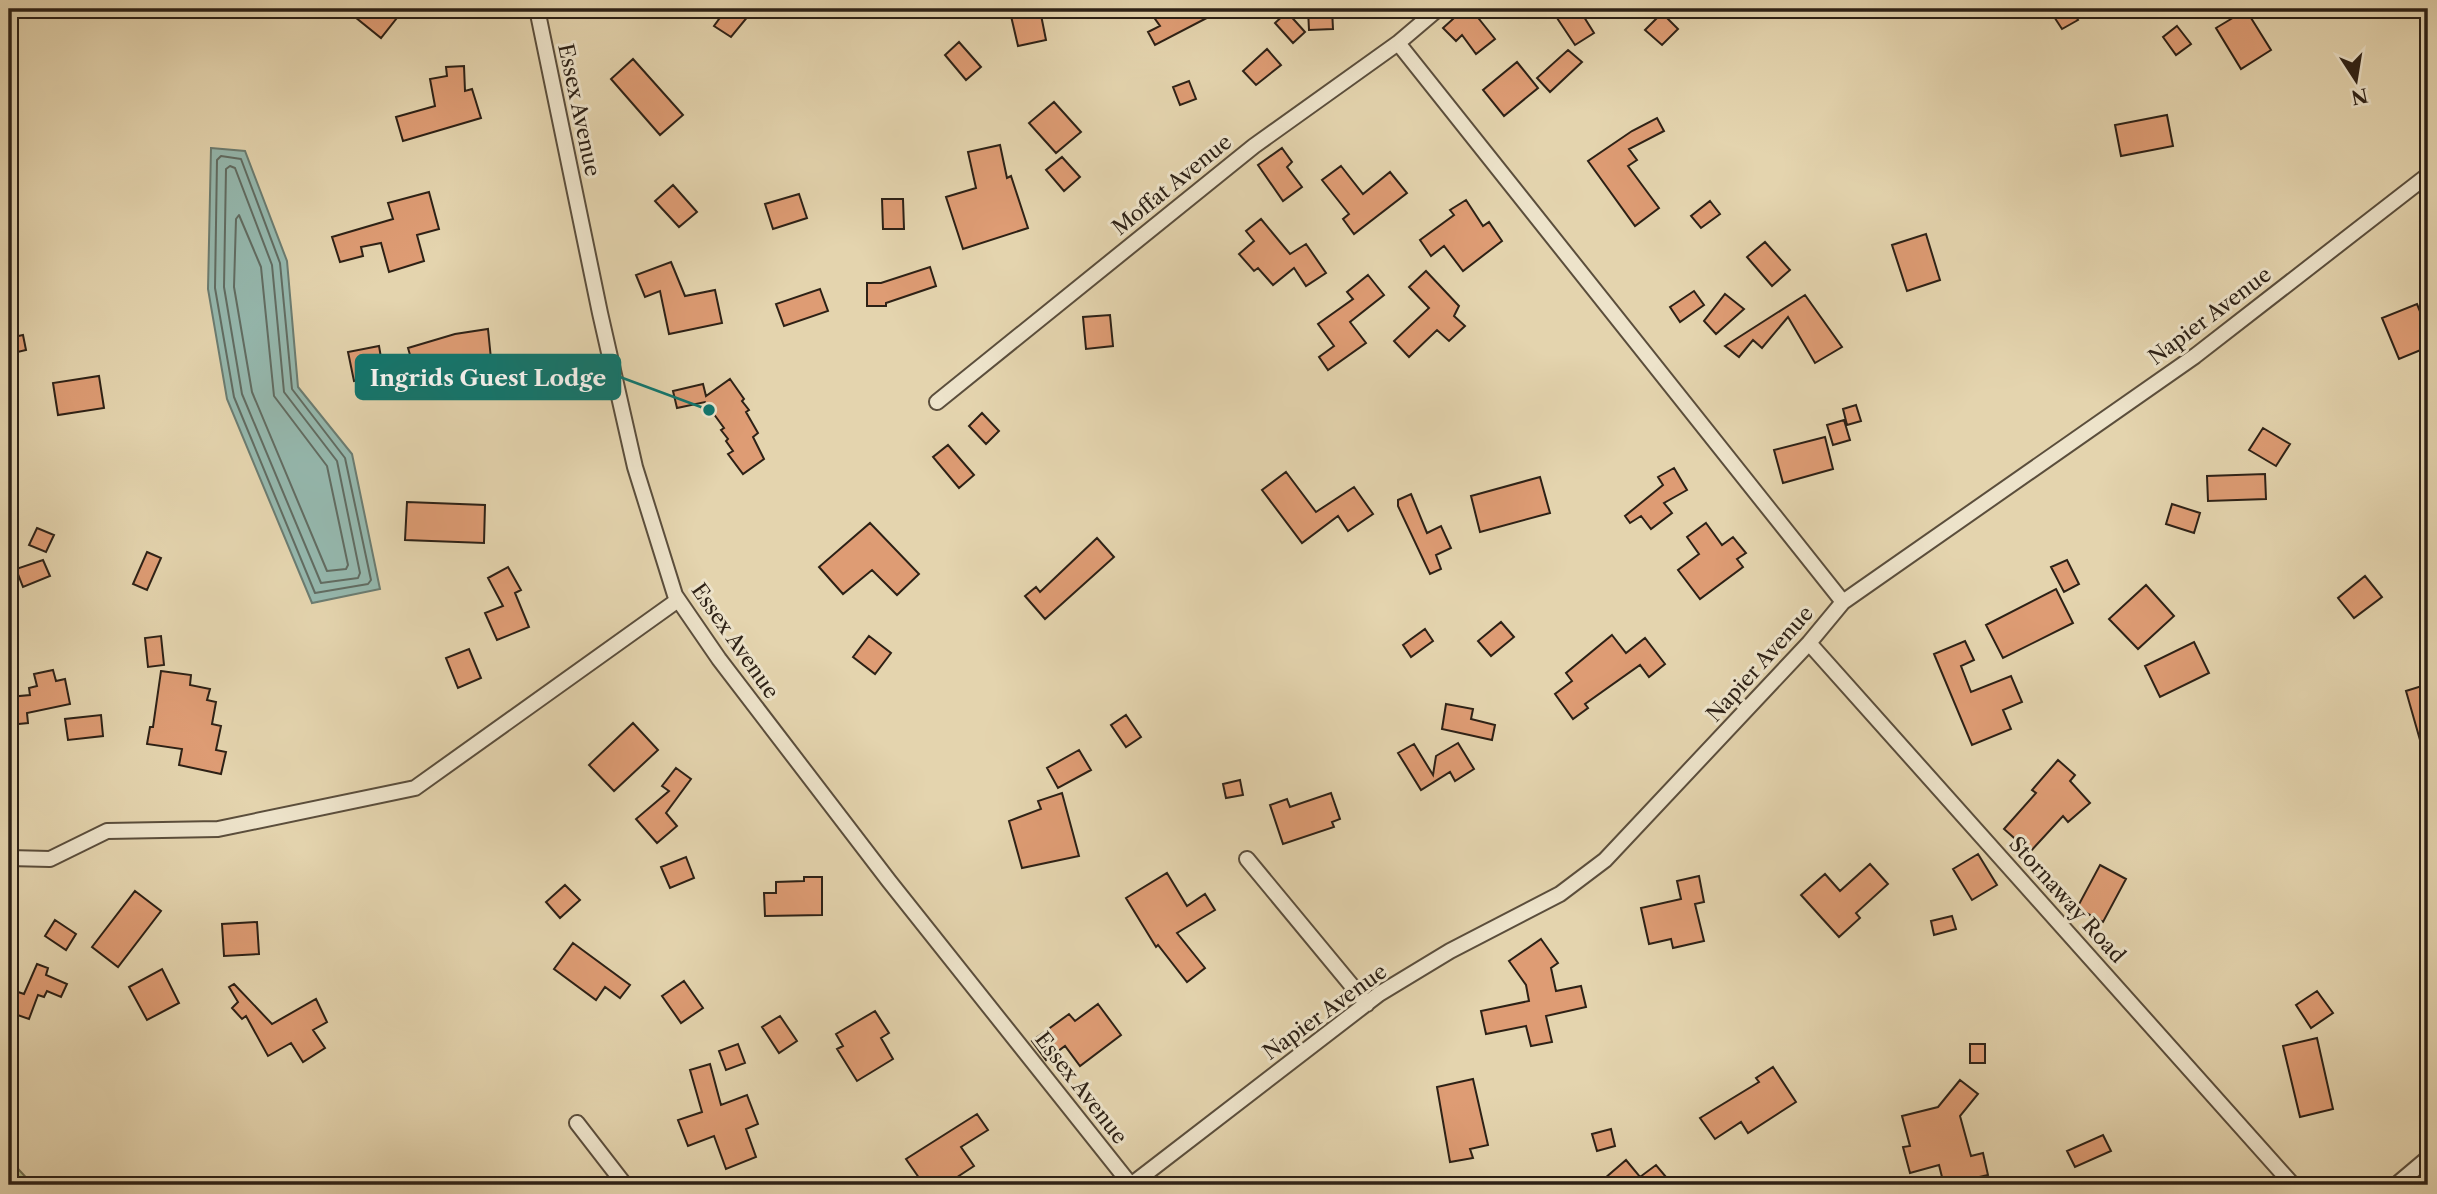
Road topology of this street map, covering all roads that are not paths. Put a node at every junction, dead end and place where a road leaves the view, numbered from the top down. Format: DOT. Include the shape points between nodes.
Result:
graph roads {
  1 [pos="537,9"];
  2 [pos="1438,9"];
  3 [pos="1398,43"];
  4 [pos="2428,175"];
  5 [pos="937,402"];
  6 [pos="678,600"];
  7 [pos="1843,602"];
  8 [pos="1809,643"];
  9 [pos="9,858"];
  10 [pos="1247,859"];
  11 [pos="1367,1004"];
  12 [pos="577,1122"];
  13 [pos="2428,1158"];
  14 [pos="625,1185"];
  15 [pos="1131,1185"];
  16 [pos="2293,1185"];
  17 [pos="2396,1185"];
  1 -- 6 [label="street, Essex Avenue" via="635,467"];
  2 -- 3 [label="street, Moffat Avenue"];
  3 -- 5 [label="street, Moffat Avenue" via="1254,146"];
  3 -- 7 [label="street"];
  4 -- 7 [label="street, Napier Avenue" via="2195,356"];
  6 -- 9 [label="street" via="415,788 218,829 107,831 50,859"];
  6 -- 15 [label="street, Essex Avenue" via="881,870"];
  7 -- 8 [label="street, Napier Avenue"];
  8 -- 11 [label="street, Napier Avenue" via="1605,860 1560,894 1450,951"];
  8 -- 16 [label="street, Stornaway Road"];
  10 -- 11 [label="street"];
  11 -- 15 [label="street, Napier Avenue"];
  12 -- 14 [label="street"];
  13 -- 17 [label="street"];
}
